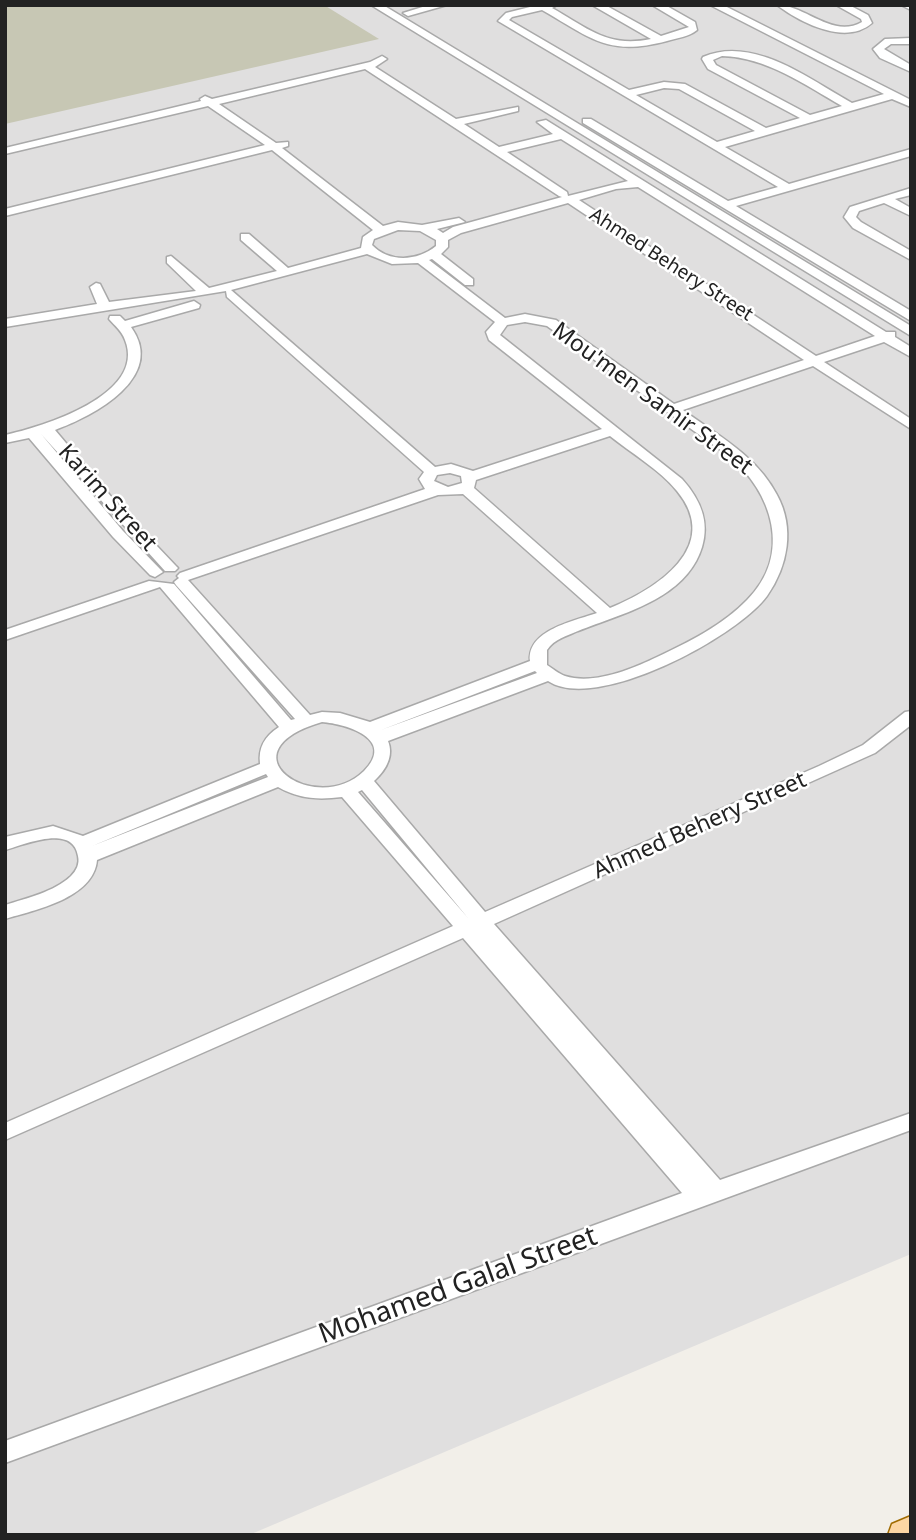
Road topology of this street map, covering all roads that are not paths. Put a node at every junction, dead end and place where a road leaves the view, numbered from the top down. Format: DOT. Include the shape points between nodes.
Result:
graph roads {
  1 [pos="376,5"];
  2 [pos="442,5"];
  3 [pos="597,5"];
  4 [pos="657,5"];
  5 [pos="715,5"];
  6 [pos="725,5"];
  7 [pos="782,5"];
  8 [pos="841,5"];
  9 [pos="548,6"];
  10 [pos="406,8"];
  11 [pos="749,20"];
  12 [pos="659,39"];
  13 [pos="911,41"];
  14 [pos="481,58"];
  15 [pos="467,61"];
  16 [pos="833,62"];
  17 [pos="367,66"];
  18 [pos="911,69"];
  19 [pos="626,94"];
  20 [pos="893,95"];
  21 [pos="911,98"];
  22 [pos="214,99"];
  23 [pos="911,104"];
  24 [pos="851,107"];
  25 [pos="514,109"];
  26 [pos="809,119"];
  27 [pos="542,122"];
  28 [pos="455,123"];
  29 [pos="765,132"];
  30 [pos="562,135"];
  31 [pos="5,145"];
  32 [pos="279,145"];
  33 [pos="715,146"];
  34 [pos="634,149"];
  35 [pos="5,151"];
  36 [pos="498,151"];
  37 [pos="911,152"];
  38 [pos="617,153"];
  39 [pos="911,158"];
  40 [pos="621,171"];
  41 [pos="659,178"];
  42 [pos="640,183"];
  43 [pos="788,188"];
  44 [pos="911,191"];
  45 [pos="566,197"];
  46 [pos="886,199"];
  47 [pos="732,208"];
  48 [pos="5,213"];
  49 [pos="911,213"];
  50 [pos="386,228"];
  51 [pos="423,228"];
  52 [pos="245,237"];
  53 [pos="442,239"];
  54 [pos="791,243"];
  55 [pos="372,253"];
  56 [pos="434,254"];
  57 [pos="911,256"];
  58 [pos="420,259"];
  59 [pos="171,260"];
  60 [pos="286,272"];
  61 [pos="857,284"];
  62 [pos="96,287"];
  63 [pos="841,289"];
  64 [pos="206,293"];
  65 [pos="237,293"];
  66 [pos="911,305"];
  67 [pos="102,306"];
  68 [pos="881,313"];
  69 [pos="911,317"];
  70 [pos="7,321"];
  71 [pos="509,321"];
  72 [pos="124,325"];
  73 [pos="911,332"];
  74 [pos="878,333"];
  75 [pos="911,337"];
  76 [pos="911,353"];
  77 [pos="810,356"];
  78 [pos="667,406"];
  79 [pos="911,425"];
  80 [pos="609,428"];
  81 [pos="39,430"];
  82 [pos="5,439"];
  83 [pos="435,479"];
  84 [pos="463,482"];
  85 [pos="168,577"];
  86 [pos="601,617"];
  87 [pos="5,625"];
  88 [pos="5,635"];
  89 [pos="543,670"];
  90 [pos="911,716"];
  91 [pos="296,723"];
  92 [pos="373,733"];
  93 [pos="273,774"];
  94 [pos="355,786"];
  95 [pos="5,844"];
  96 [pos="85,849"];
  97 [pos="5,912"];
  98 [pos="473,925"];
  99 [pos="911,1121"];
  100 [pos="5,1132"];
  101 [pos="707,1193"];
  102 [pos="5,1452"];
  103 [pos="911,1532"];
  104 [pos="904,1535"];
  1 -- 15 [label="street"];
  2 -- 10 [label="street"];
  3 -- 12 [label="street"];
  4 -- 12 [label="street" via="694,28"];
  5 -- 11 [label="street"];
  6 -- 11 [label="street"];
  7 -- 8 [label="street" via="834,28 856,29 867,23 865,17"];
  9 -- 12 [label="street" via="610,44"];
  9 -- 19 [label="street" via="509,15 503,21"];
  10 -- 14 [label="street"];
  11 -- 16 [label="street"];
  13 -- 18 [label="street" via="889,41 878,49"];
  14 -- 15 [label="street"];
  14 -- 34 [label="street"];
  15 -- 38 [label="street"];
  16 -- 20 [label="street"];
  16 -- 21 [label="street"];
  17 -- 22 [label="street"];
  17 -- 22 [label="street" via="383,60"];
  17 -- 28 [label="street, Ahmed Behery Street"];
  19 -- 29 [label="street" via="659,85 681,86"];
  19 -- 33 [label="street"];
  20 -- 23 [label="street"];
  20 -- 24 [label="street"];
  22 -- 31 [label="street"];
  22 -- 32 [label="street"];
  22 -- 35 [label="street"];
  24 -- 26 [label="street"];
  24 -- 26 [label="street" via="748,54 719,52 707,59 712,67"];
  25 -- 28 [label="street"];
  26 -- 29 [label="street"];
  27 -- 30 [label="street"];
  28 -- 36 [label="street, Ahmed Behery Street"];
  29 -- 33 [label="street"];
  30 -- 36 [label="street"];
  30 -- 40 [label="street"];
  32 -- 48 [label="street"];
  32 -- 50 [label="street"];
  33 -- 43 [label="street"];
  34 -- 38 [label="street"];
  34 -- 47 [label="street"];
  36 -- 45 [label="street, Ahmed Behery Street"];
  37 -- 43 [label="street"];
  38 -- 41 [label="street"];
  39 -- 47 [label="street"];
  40 -- 42 [label="street"];
  40 -- 45 [label="street" via="613,180"];
  41 -- 42 [label="street"];
  41 -- 63 [label="street"];
  42 -- 45 [label="street"];
  42 -- 74 [label="street"];
  43 -- 47 [label="street"];
  44 -- 46 [label="street"];
  45 -- 51 [label="street"];
  45 -- 53 [label="street" via="457,230"];
  45 -- 77 [label="street, Ahmed Behery Street"];
  46 -- 49 [label="street"];
  46 -- 57 [label="street" via="854,209 850,217"];
  47 -- 54 [label="street"];
  50 -- 51 [label="street"];
  50 -- 55 [label="street" via="366,241"];
  51 -- 53 [label="street"];
  52 -- 60 [label="street"];
  53 -- 56 [label="street" via="442,247"];
  54 -- 61 [label="street"];
  54 -- 66 [label="street" via="807,243"];
  55 -- 58 [label="street" via="396,260"];
  55 -- 60 [label="street"];
  55 -- 65 [label="street"];
  56 -- 58 [label="street"];
  56 -- 71 [label="street"];
  58 -- 71 [label="street"];
  59 -- 64 [label="street"];
  60 -- 64 [label="street"];
  61 -- 63 [label="street"];
  61 -- 69 [label="street"];
  62 -- 67 [label="street"];
  63 -- 68 [label="street"];
  64 -- 67 [label="street"];
  65 -- 72 [label="street"];
  65 -- 83 [label="street"];
  67 -- 70 [label="street"];
  67 -- 72 [label="street"];
  68 -- 73 [label="street"];
  68 -- 74 [label="street"];
  71 -- 78 [label="street, Mou'men Samir Street" via="551,323"];
  71 -- 80 [label="street, Mou'men Samir Street" via="494,332 499,342"];
  72 -- 81 [label="street" via="135,354 121,385 82,413"];
  74 -- 75 [label="street"];
  74 -- 76 [label="street"];
  74 -- 77 [label="street"];
  77 -- 78 [label="street"];
  77 -- 79 [label="street, Ahmed Behery Street"];
  78 -- 89 [label="street, Mou'men Samir Street" via="759,477 777,512 780,531 772,572 754,602 698,643 598,684 571,684"];
  80 -- 84 [label="street"];
  80 -- 86 [label="street, Mou'men Samir Street" via="688,495 698,532 690,560 664,588"];
  81 -- 82 [label="street"];
  81 -- 85 [label="street, Karim Street" via="118,534"];
  83 -- 84 [label="street"];
  83 -- 84 [label="street"];
  83 -- 85 [label="street"];
  84 -- 86 [label="street"];
  85 -- 87 [label="street"];
  85 -- 88 [label="street"];
  85 -- 91 [label="street, Karim Street"];
  86 -- 89 [label="street, Mou'men Samir Street" via="545,640 539,648"];
  89 -- 92 [label="street"];
  90 -- 98 [label="street, Ahmed Behery Street" via="869,749 825,770"];
  91 -- 92 [label="street" via="339,718"];
  91 -- 93 [label="street" via="269,745 266,756"];
  92 -- 94 [label="street" via="383,749 382,761 376,772"];
  93 -- 94 [label="street" via="289,786 316,793"];
  93 -- 96 [label="street"];
  94 -- 98 [label="street"];
  95 -- 96 [label="street" via="49,832 71,836"];
  96 -- 97 [label="street" via="88,865 76,882"];
  98 -- 100 [label="street, Ahmed Behery Street"];
  98 -- 101 [label="street"];
  99 -- 101 [label="street, Mohamed Galal Street"];
  101 -- 102 [label="street, Mohamed Galal Street"];
  103 -- 104 [label="main road"];
}
